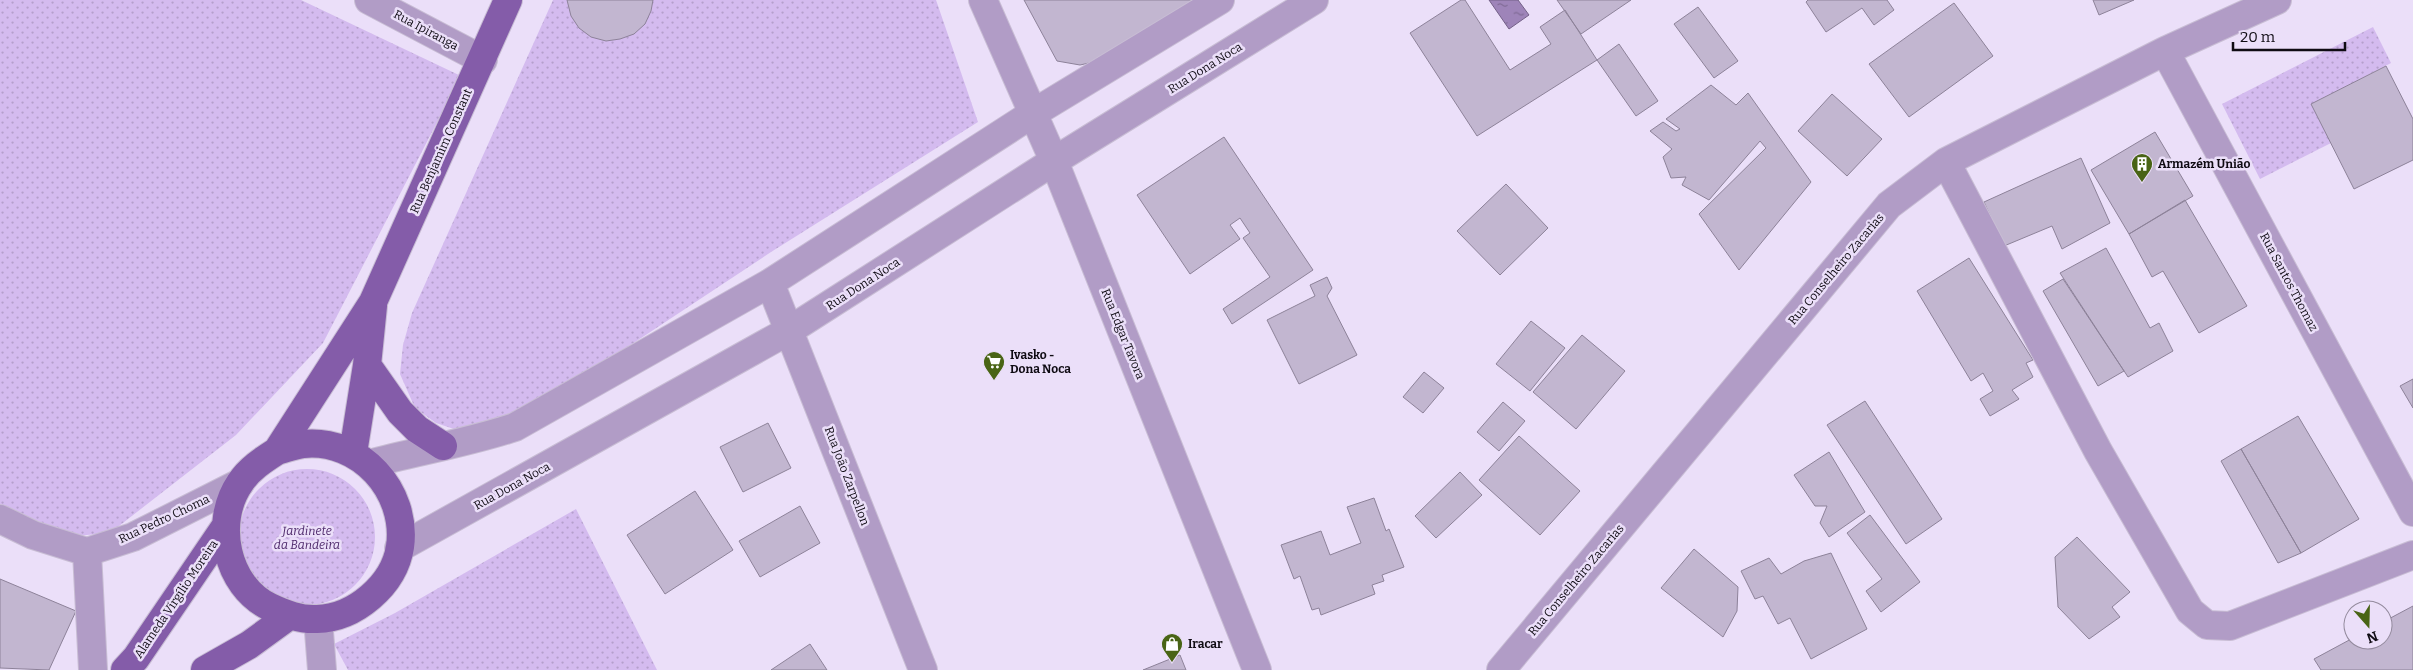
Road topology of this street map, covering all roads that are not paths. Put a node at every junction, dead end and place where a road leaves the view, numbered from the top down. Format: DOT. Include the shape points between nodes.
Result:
graph roads {
  1 [pos="369,0"];
  2 [pos="508,0"];
  3 [pos="983,0"];
  4 [pos="1220,0"];
  5 [pos="1314,0"];
  6 [pos="2277,0"];
  7 [pos="2166,51"];
  8 [pos="483,60"];
  9 [pos="1032,114"];
  10 [pos="1054,161"];
  11 [pos="1946,162"];
  12 [pos="770,283"];
  13 [pos="373,302"];
  14 [pos="790,330"];
  15 [pos="367,365"];
  16 [pos="443,446"];
  17 [pos="277,451"];
  18 [pos="361,458"];
  19 [pos="2402,471"];
  20 [pos="240,483"];
  21 [pos="2413,512"];
  22 [pos="0,519"];
  23 [pos="225,527"];
  24 [pos="400,548"];
  25 [pos="87,552"];
  26 [pos="2413,555"];
  27 [pos="289,616"];
  28 [pos="318,619"];
  29 [pos="93,670"];
  30 [pos="125,670"];
  31 [pos="205,670"];
  32 [pos="322,670"];
  33 [pos="923,670"];
  34 [pos="1257,670"];
  35 [pos="1501,670"];
  1 -- 8 [label="street, Rua Ipiranga"];
  2 -- 8 [label="main road, Rua Benjamim Constant"];
  3 -- 9 [label="street, Rua Edgar Tavora"];
  4 -- 9 [label="street"];
  5 -- 10 [label="street, Rua Dona Noca"];
  6 -- 7 [label="street, Rua Conselheiro Zacarias"];
  7 -- 11 [label="street, Rua Conselheiro Zacarias"];
  7 -- 19 [label="street, Rua Santos Thomaz"];
  8 -- 13 [label="main road, Rua Benjamim Constant"];
  9 -- 10 [label="street, Rua Edgar Tavora"];
  9 -- 12 [label="street"];
  10 -- 14 [label="street, Rua Dona Noca"];
  10 -- 34 [label="street, Rua Edgar Tavora"];
  11 -- 26 [label="street" via="2098,451 2190,611 2207,625 2230,626"];
  11 -- 35 [label="street, Rua Conselheiro Zacarias" via="1889,205"];
  12 -- 14 [label="street, Rua João Zarpellon"];
  12 -- 16 [label="street" via="515,427 477,440"];
  13 -- 15 [label="main road, Rua Benjamim Constant"];
  13 -- 17 [label="main road, Rua Benjamim Constant"];
  14 -- 24 [label="street, Rua Dona Noca"];
  14 -- 33 [label="street, Rua João Zarpellon"];
  15 -- 16 [label="main road" via="400,412 417,429"];
  15 -- 18 [label="main road, Rua Benjamim Constant"];
  16 -- 18 [label="street"];
  17 -- 18 [label="main road" via="302,444 328,445"];
  17 -- 20 [label="main road" via="256,465"];
  18 -- 24 [label="main road" via="390,490 401,520"];
  19 -- 21 [label="street, Rua Santos Thomaz"];
  20 -- 23 [label="main road" via="229,504"];
  20 -- 25 [label="street, Rua Pedro Choma" via="133,537"];
  22 -- 25 [label="street" via="34,535"];
  23 -- 27 [label="main road" via="228,556 241,583 262,603"];
  23 -- 30 [label="main road, Alameda Virgílio Moreira"];
  24 -- 28 [label="main road" via="389,575 371,597 347,612"];
  25 -- 29 [label="street"];
  27 -- 28 [label="main road"];
  27 -- 31 [label="main road" via="249,645"];
  28 -- 32 [label="street"];
}
